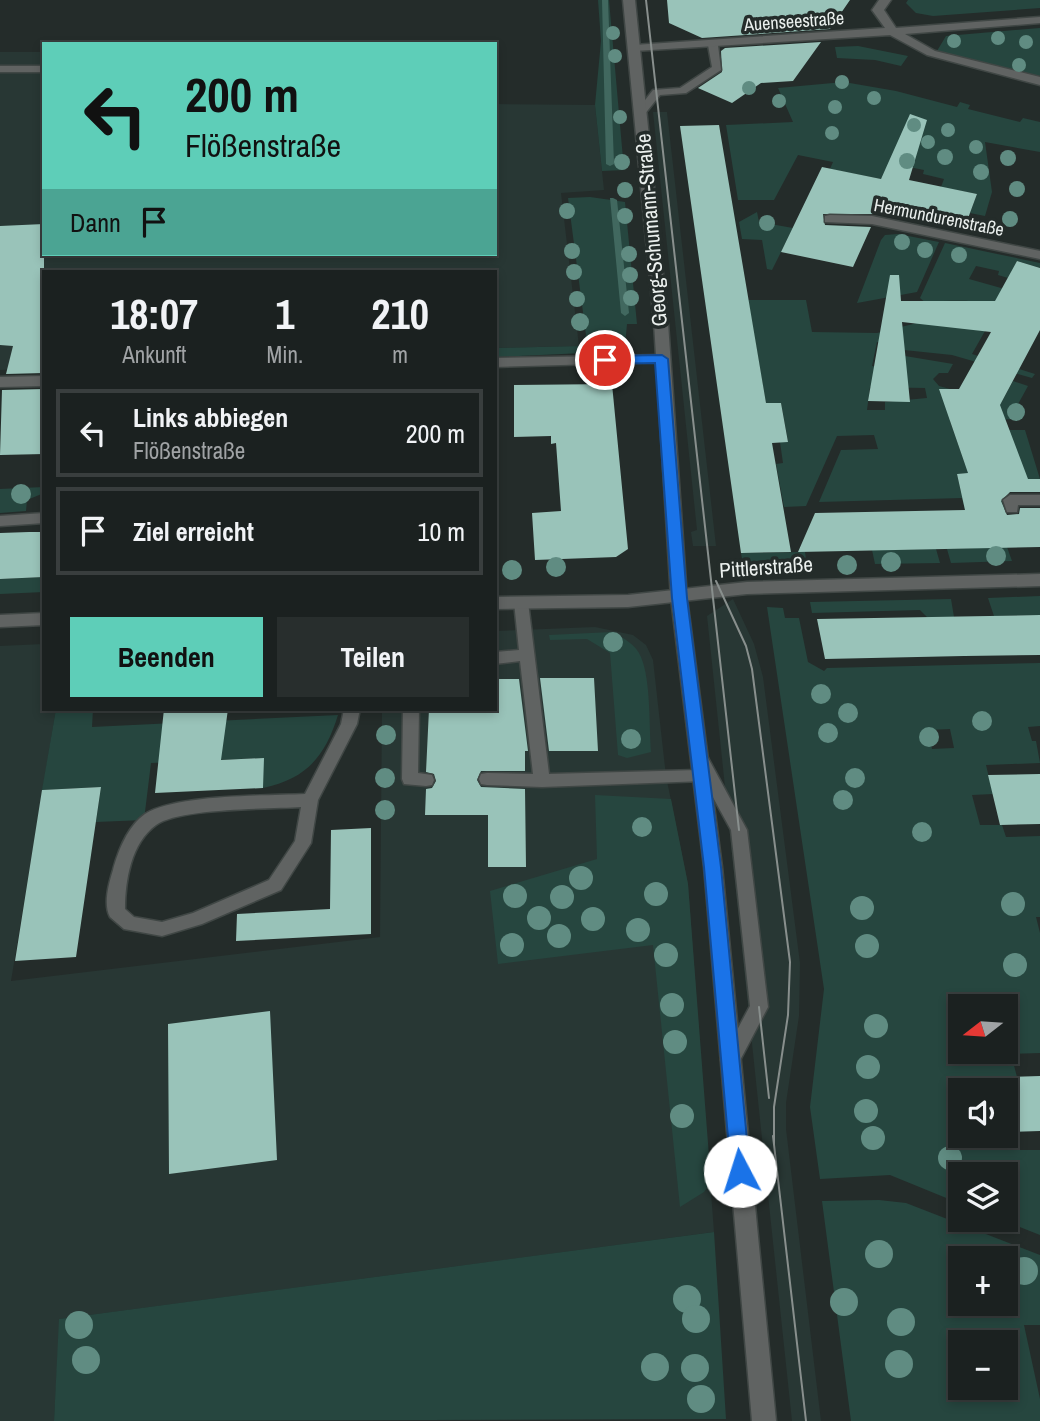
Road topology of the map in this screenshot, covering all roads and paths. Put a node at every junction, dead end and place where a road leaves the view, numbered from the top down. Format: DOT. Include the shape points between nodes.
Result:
graph roads {
  1 [pos="629,0"];
  2 [pos="886,0"];
  3 [pos="1040,20"];
  4 [pos="893,32"];
  5 [pos="713,45"];
  6 [pos="634,48"];
  7 [pos="0,69"];
  8 [pos="42,69"];
  9 [pos="1040,81"];
  10 [pos="640,113"];
  11 [pos="830,219"];
  12 [pos="1040,255"];
  13 [pos="662,359"];
  14 [pos="497,363"];
  15 [pos="42,381"];
  16 [pos="0,383"];
  17 [pos="1040,500"];
  18 [pos="1012,509"];
  19 [pos="42,518"];
  20 [pos="0,520"];
  21 [pos="1040,580"];
  22 [pos="680,598"];
  23 [pos="521,602"];
  24 [pos="497,603"];
  25 [pos="42,619"];
  26 [pos="0,621"];
  27 [pos="528,655"];
  28 [pos="497,658"];
  29 [pos="352,711"];
  30 [pos="411,711"];
  31 [pos="696,752"];
  32 [pos="699,776"];
  33 [pos="487,779"];
  34 [pos="426,780"];
  35 [pos="542,781"];
  36 [pos="310,800"];
  37 [pos="730,1060"];
  38 [pos="764,1421"];
  1 -- 6 [label="street, Georg-Schumann-Straße"];
  2 -- 4 [label="street" via="878,10"];
  3 -- 4 [label="street, Auenseestraße"];
  4 -- 5 [label="street, Auenseestraße"];
  4 -- 9 [label="street" via="931,53"];
  5 -- 6 [label="street, Auenseestraße"];
  5 -- 10 [label="lane" via="717,68 682,91 657,92"];
  6 -- 10 [label="street, Georg-Schumann-Straße"];
  7 -- 8 [label="lane"];
  10 -- 13 [label="street, Georg-Schumann-Straße"];
  11 -- 12 [label="street, Hermundurenstraße" via="872,220"];
  13 -- 14 [label="street"];
  13 -- 22 [label="street, Georg-Schumann-Straße"];
  15 -- 16 [label="street"];
  17 -- 18 [label="lane" via="1010,500"];
  19 -- 20 [label="lane"];
  21 -- 22 [label="street, Pittlerstraße" via="747,589"];
  22 -- 23 [label="street, Pittlerstraße"];
  22 -- 31 [label="street, Georg-Schumann-Straße"];
  23 -- 24 [label="street, Pittlerstraße"];
  23 -- 27 [label="lane"];
  25 -- 26 [label="street"];
  27 -- 28 [label="lane"];
  27 -- 35 [label="lane"];
  29 -- 36 [label="lane"];
  30 -- 34 [label="lane" via="410,779"];
  31 -- 32 [label="street, Georg-Schumann-Straße"];
  31 -- 37 [label="lane" via="739,830 759,1007"];
  32 -- 35 [label="lane"];
  32 -- 37 [label="street, Georg-Schumann-Straße" via="713,867"];
  33 -- 35 [label="lane"];
  36 -- 36 [label="lane" via="303,843 275,885 162,929 130,924 116,912 123,866 136,837 151,819 237,804"];
  37 -- 38 [label="street, Georg-Schumann-Straße"];
}
